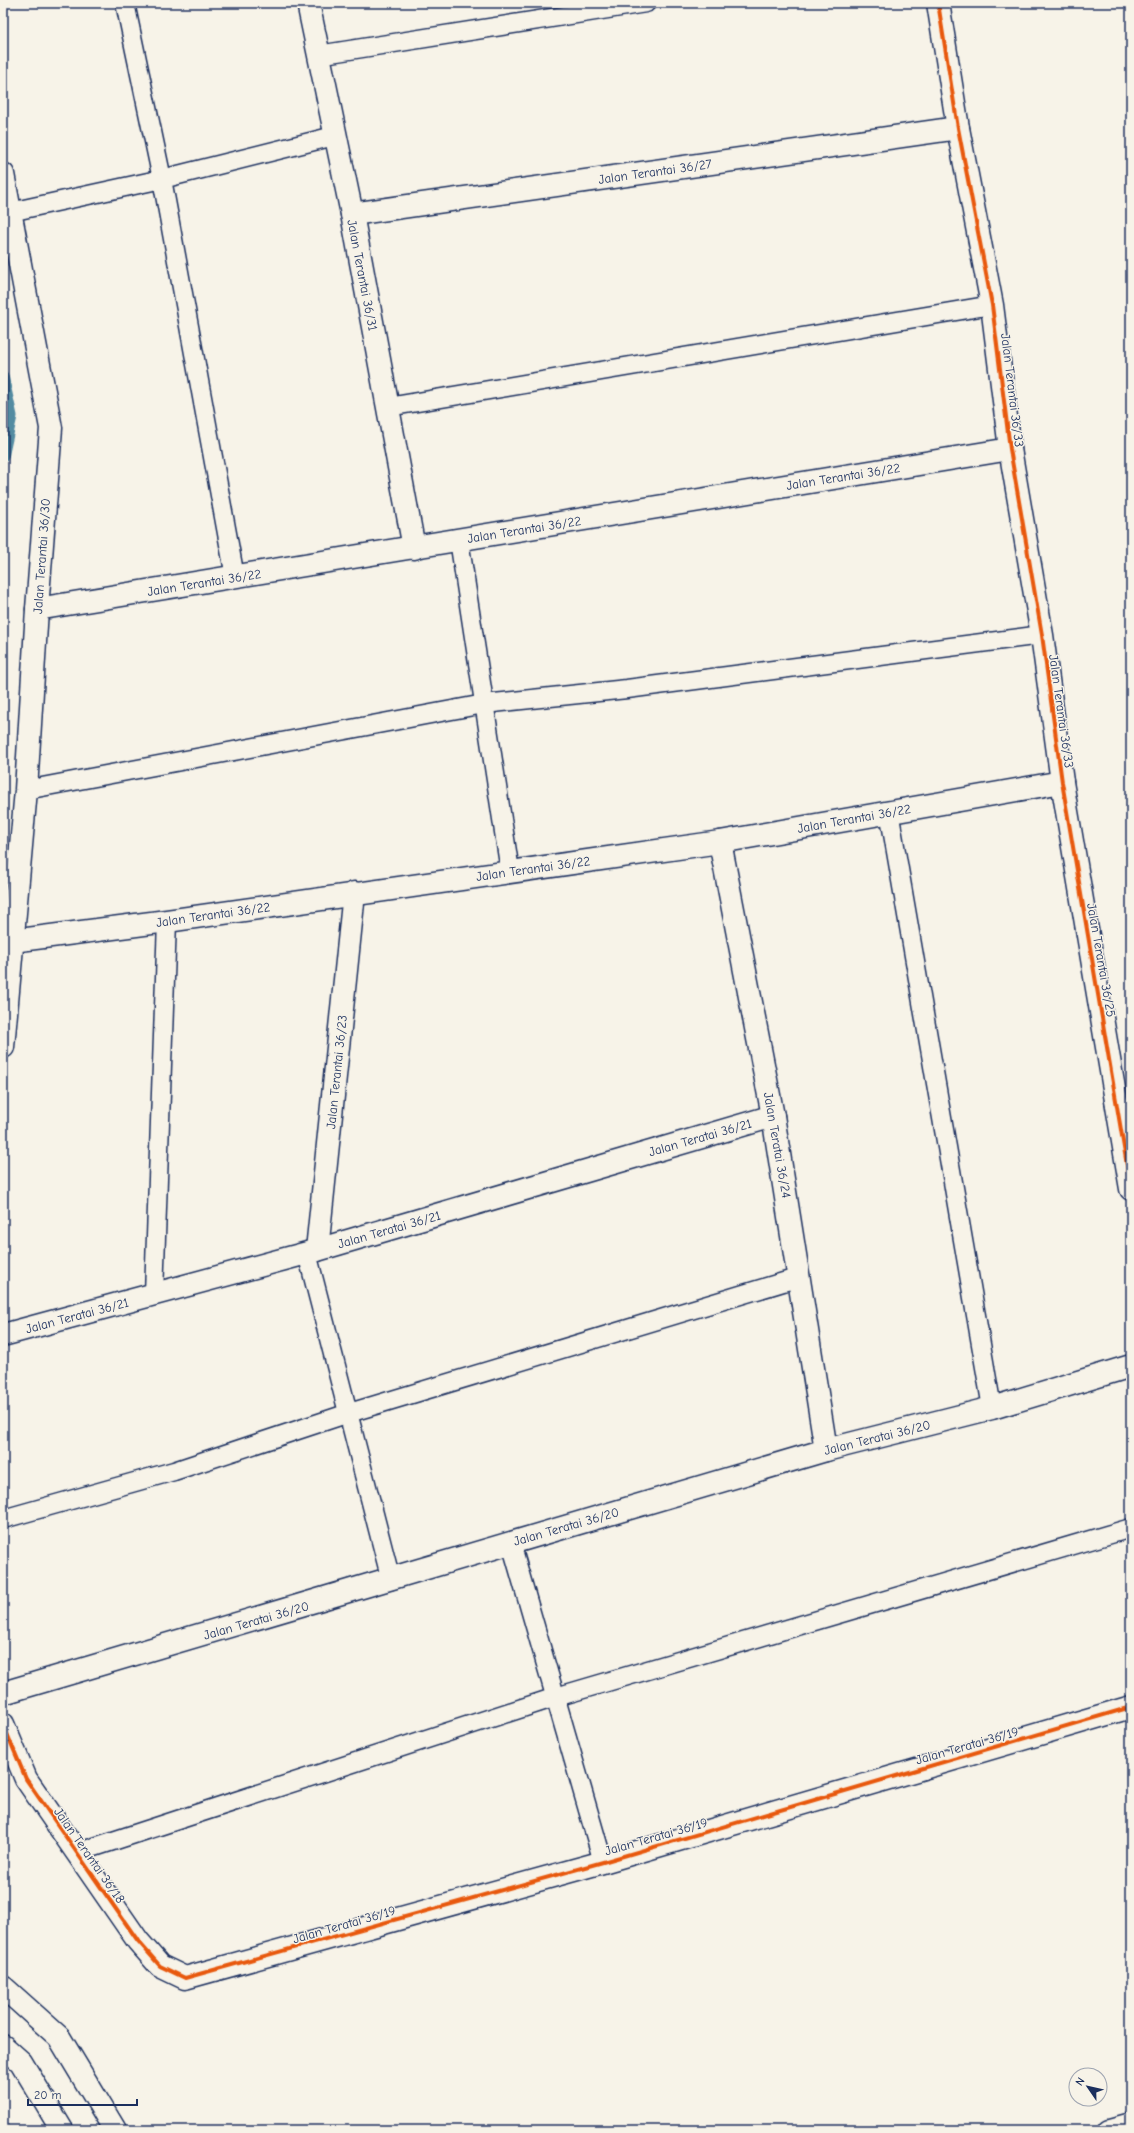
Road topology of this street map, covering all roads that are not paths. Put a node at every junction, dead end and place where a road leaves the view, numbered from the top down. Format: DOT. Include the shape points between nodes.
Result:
graph roads {
  1 [pos="125,3"];
  2 [pos="308,3"];
  3 [pos="646,3"];
  4 [pos="938,3"];
  5 [pos="318,55"];
  6 [pos="958,128"];
  7 [pos="334,136"];
  8 [pos="3,174"];
  9 [pos="162,179"];
  10 [pos="10,212"];
  11 [pos="352,214"];
  12 [pos="992,305"];
  13 [pos="388,407"];
  14 [pos="1010,449"];
  15 [pos="459,540"];
  16 [pos="414,548"];
  17 [pos="235,577"];
  18 [pos="37,609"];
  19 [pos="1042,635"];
  20 [pos="484,704"];
  21 [pos="1062,782"];
  22 [pos="26,790"];
  23 [pos="889,811"];
  24 [pos="720,842"];
  25 [pos="510,871"];
  26 [pos="354,893"];
  27 [pos="167,921"];
  28 [pos="8,941"];
  29 [pos="3,1047"];
  30 [pos="773,1116"];
  31 [pos="1131,1190"];
  32 [pos="312,1252"];
  33 [pos="800,1277"];
  34 [pos="154,1294"];
  35 [pos="3,1336"];
  36 [pos="1131,1366"];
  37 [pos="992,1408"];
  38 [pos="349,1413"];
  39 [pos="826,1450"];
  40 [pos="3,1519"];
  41 [pos="1131,1528"];
  42 [pos="511,1543"];
  43 [pos="391,1580"];
  44 [pos="3,1694"];
  45 [pos="556,1697"];
  46 [pos="1131,1707"];
  47 [pos="3,1724"];
  48 [pos="76,1853"];
  49 [pos="603,1862"];
  50 [pos="185,1978"];
  51 [pos="3,1987"];
  52 [pos="3,2046"];
  53 [pos="62,2130"];
  54 [pos="114,2130"];
  1 -- 9 [label="lane"];
  2 -- 5 [label="street, Jalan Terantai 36/31"];
  3 -- 5 [label="lane"];
  4 -- 6 [label="street, Jalan Terantai 36/33"];
  5 -- 7 [label="street, Jalan Terantai 36/31"];
  6 -- 11 [label="street, Jalan Terantai 36/27"];
  6 -- 12 [label="street, Jalan Terantai 36/33"];
  7 -- 9 [label="lane"];
  7 -- 11 [label="street, Jalan Terantai 36/31"];
  8 -- 10 [label="street, Jalan Terantai 36/30"];
  9 -- 10 [label="lane"];
  9 -- 17 [label="lane"];
  10 -- 18 [label="street, Jalan Terantai 36/30" via="51,428"];
  11 -- 13 [label="street, Jalan Terantai 36/31"];
  12 -- 13 [label="lane"];
  12 -- 14 [label="street, Jalan Terantai 36/33"];
  13 -- 16 [label="street, Jalan Terantai 36/31"];
  14 -- 15 [label="street, Jalan Terantai 36/22"];
  14 -- 19 [label="street, Jalan Terantai 36/33"];
  15 -- 16 [label="street, Jalan Terantai 36/22"];
  15 -- 20 [label="lane"];
  16 -- 17 [label="street, Jalan Terantai 36/22"];
  17 -- 18 [label="street, Jalan Terantai 36/22"];
  18 -- 22 [label="street, Jalan Terantai 36/30"];
  19 -- 20 [label="lane" via="627,689"];
  19 -- 21 [label="street, Jalan Terantai 36/33"];
  20 -- 22 [label="lane"];
  20 -- 25 [label="lane"];
  21 -- 23 [label="street, Jalan Terantai 36/22"];
  21 -- 31 [label="street, Jalan Terantai 36/25"];
  22 -- 28 [label="street, Jalan Terantai 36/30"];
  23 -- 24 [label="street, Jalan Terantai 36/22"];
  23 -- 37 [label="lane"];
  24 -- 25 [label="street, Jalan Terantai 36/22"];
  24 -- 30 [label="street, Jalan Teratai 36/24"];
  25 -- 26 [label="street, Jalan Terantai 36/22"];
  26 -- 27 [label="street, Jalan Terantai 36/22"];
  26 -- 32 [label="street, Jalan Terantai 36/23"];
  27 -- 28 [label="street, Jalan Terantai 36/22"];
  27 -- 34 [label="lane"];
  28 -- 29 [label="street"];
  30 -- 32 [label="street, Jalan Teratai 36/21"];
  30 -- 33 [label="street, Jalan Teratai 36/24"];
  32 -- 34 [label="street, Jalan Teratai 36/21"];
  32 -- 38 [label="lane"];
  33 -- 38 [label="lane"];
  33 -- 39 [label="street, Jalan Teratai 36/24"];
  34 -- 35 [label="street, Jalan Teratai 36/21"];
  36 -- 37 [label="street, Jalan Teratai 36/20"];
  37 -- 39 [label="street, Jalan Teratai 36/20"];
  38 -- 40 [label="lane" via="174,1471"];
  38 -- 43 [label="lane"];
  39 -- 42 [label="street, Jalan Teratai 36/20"];
  41 -- 45 [label="lane"];
  42 -- 43 [label="street, Jalan Teratai 36/20"];
  42 -- 45 [label="lane"];
  43 -- 44 [label="street, Jalan Teratai 36/20"];
  45 -- 48 [label="lane"];
  45 -- 49 [label="lane"];
  46 -- 49 [label="street, Jalan Teratai 36/19"];
  47 -- 48 [label="street, Jalan Terantai 36/18" via="26,1779"];
  48 -- 50 [label="street, Jalan Terantai 36/18" via="138,1941 160,1966"];
  49 -- 50 [label="street, Jalan Teratai 36/19"];
  51 -- 54 [label="street" via="59,2037"];
  52 -- 53 [label="street" via="21,2062"];
}
